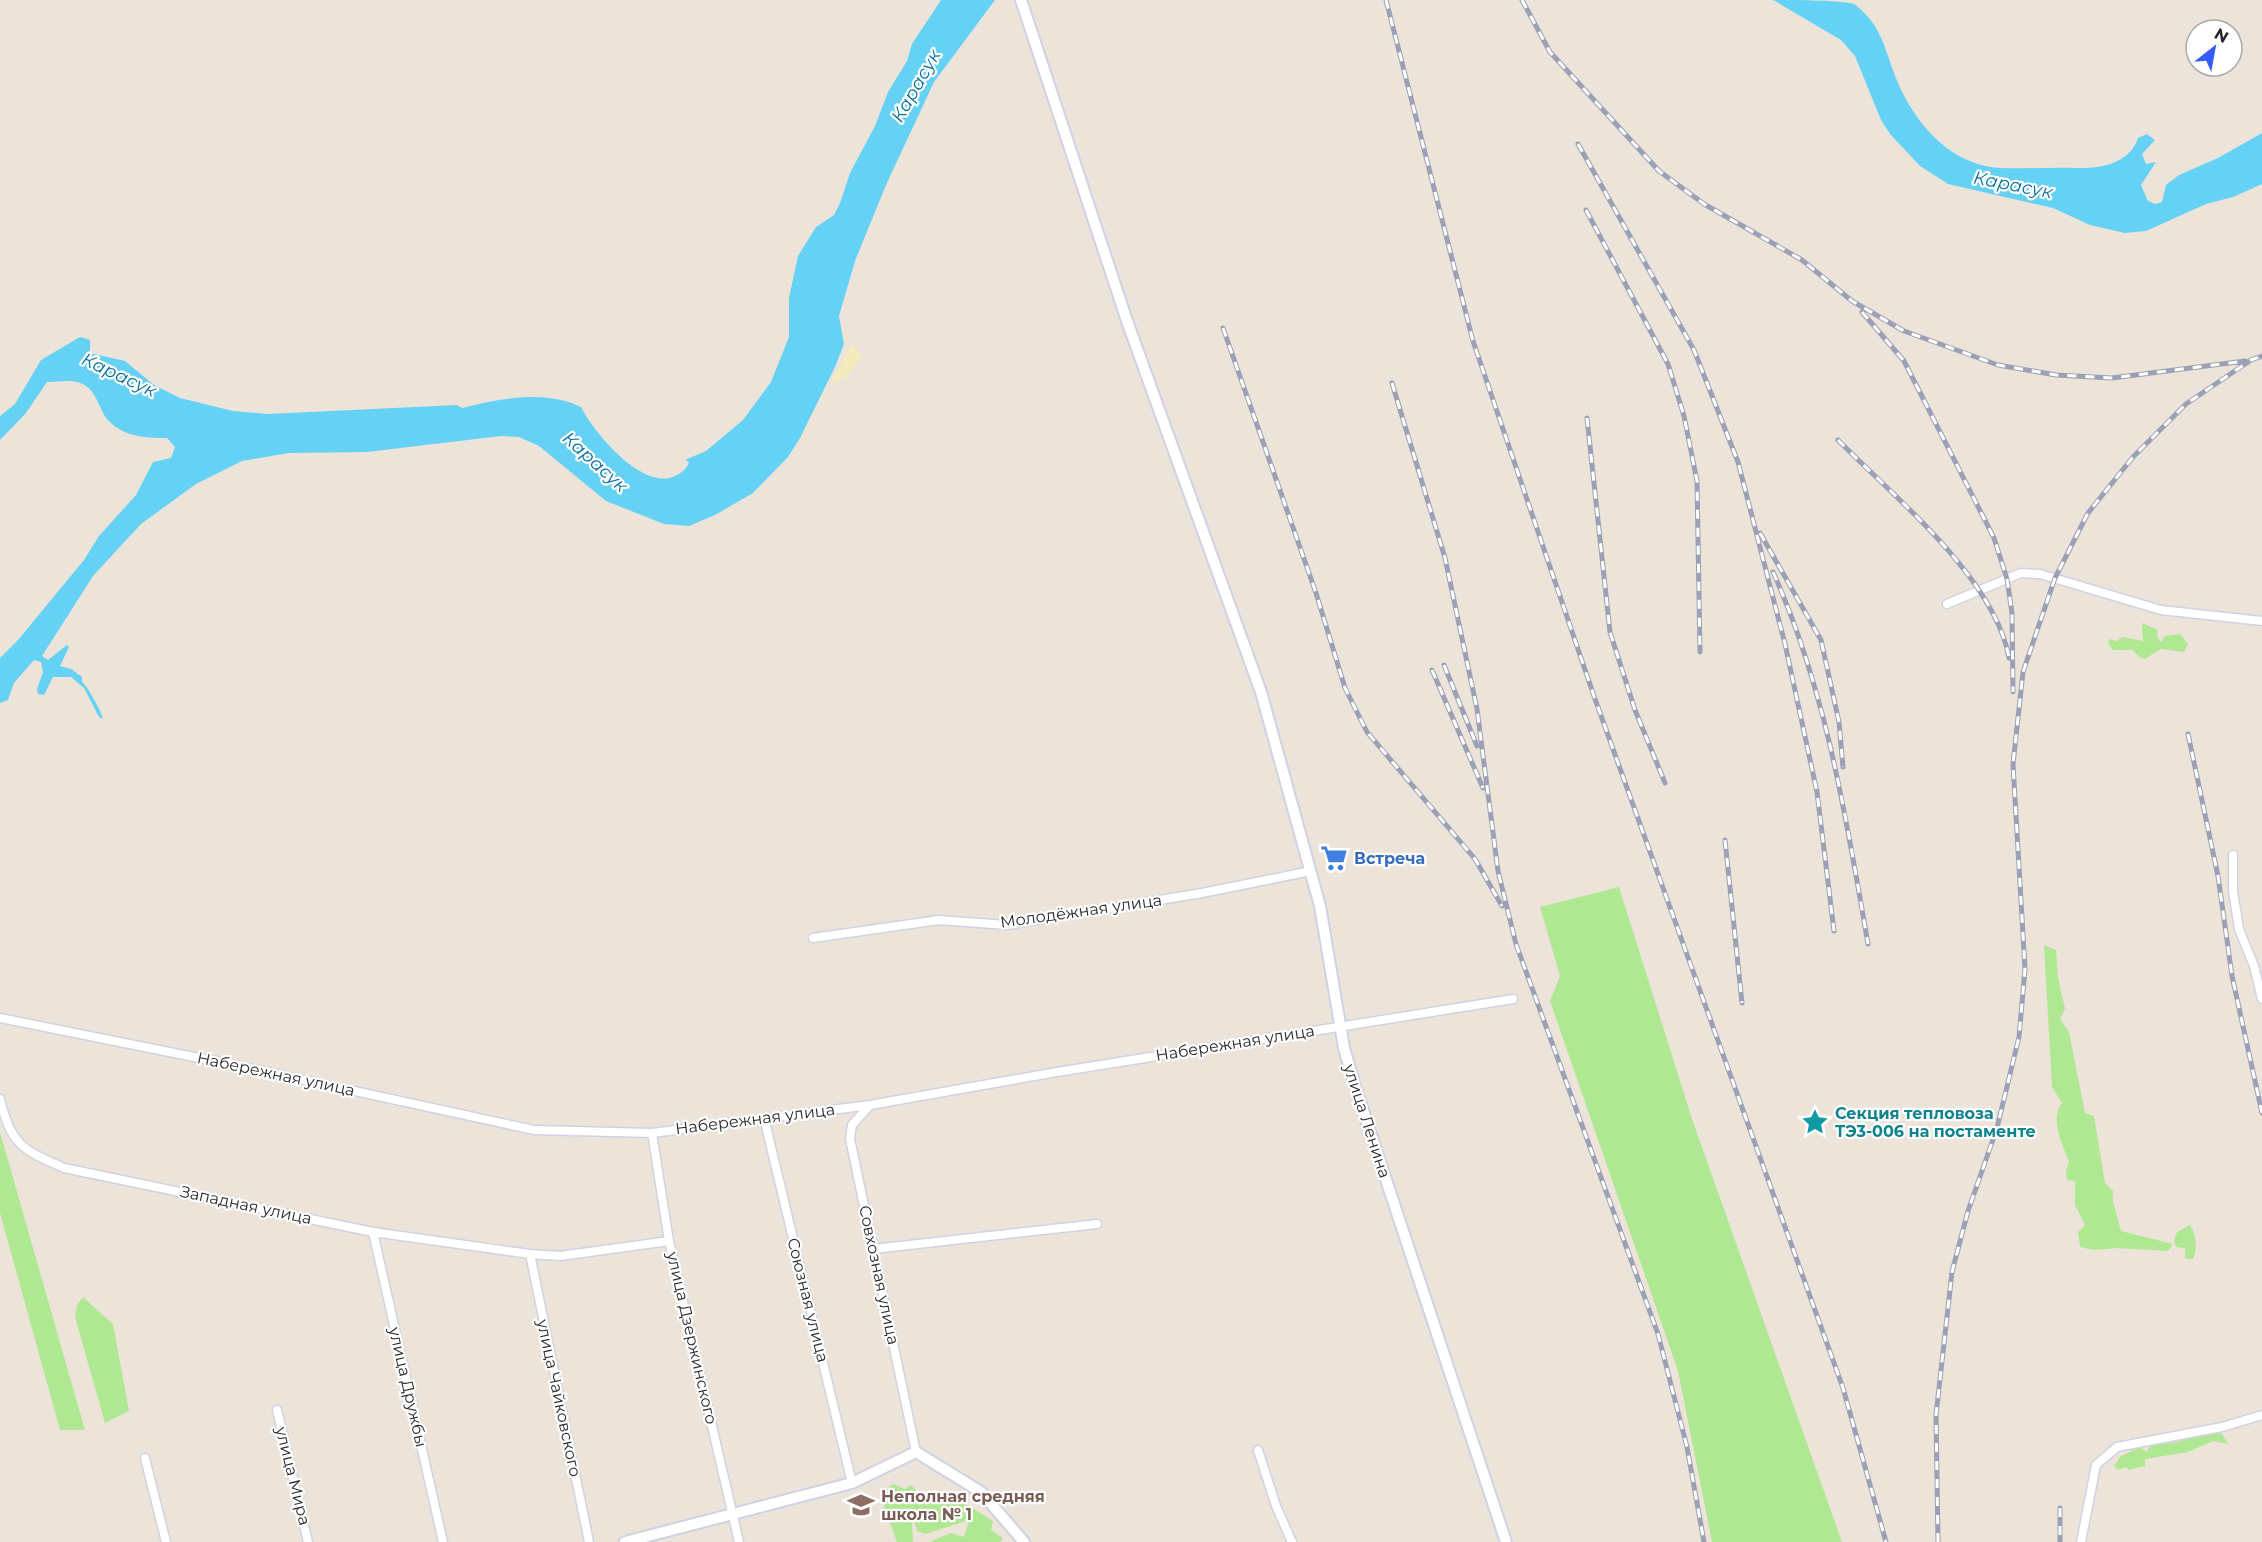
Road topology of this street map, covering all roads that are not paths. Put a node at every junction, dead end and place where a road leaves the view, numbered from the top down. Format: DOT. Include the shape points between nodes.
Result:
graph roads {
  1 [pos="1021,0"];
  2 [pos="1947,604"];
  3 [pos="2262,621"];
  4 [pos="2233,855"];
  5 [pos="1311,871"];
  6 [pos="813,938"];
  7 [pos="1513,999"];
  8 [pos="2262,999"];
  9 [pos="0,1018"];
  10 [pos="1341,1027"];
  11 [pos="0,1099"];
  12 [pos="870,1105"];
  13 [pos="764,1118"];
  14 [pos="652,1133"];
  15 [pos="1097,1224"];
  16 [pos="373,1232"];
  17 [pos="669,1241"];
  18 [pos="873,1249"];
  19 [pos="530,1254"];
  20 [pos="277,1410"];
  21 [pos="2262,1415"];
  22 [pos="1258,1450"];
  23 [pos="916,1452"];
  24 [pos="145,1458"];
  25 [pos="852,1483"];
  26 [pos="733,1515"];
  27 [pos="166,1542"];
  28 [pos="308,1542"];
  29 [pos="444,1542"];
  30 [pos="589,1542"];
  31 [pos="625,1542"];
  32 [pos="739,1542"];
  33 [pos="1024,1542"];
  34 [pos="1292,1542"];
  35 [pos="1506,1542"];
  36 [pos="2081,1542"];
  1 -- 5 [label="main road, улица Ленина" via="1127,321 1261,692"];
  2 -- 3 [label="street" via="2021,573 2040,574 2161,610"];
  4 -- 8 [label="street" via="2239,929"];
  5 -- 6 [label="street, Молодёжная улица" via="1010,924 939,921"];
  5 -- 10 [label="main road, улица Ленина"];
  7 -- 10 [label="street, Набережная улица"];
  9 -- 14 [label="street, Набережная улица" via="534,1130"];
  10 -- 12 [label="street, Набережная улица"];
  10 -- 35 [label="main road, улица Ленина" via="1355,1086"];
  11 -- 16 [label="street, Западная улица" via="6,1125 25,1151 64,1168"];
  12 -- 13 [label="street, Набережная улица"];
  12 -- 18 [label="street, Совхозная улица" via="852,1125 850,1139"];
  13 -- 14 [label="street, Набережная улица"];
  13 -- 25 [label="street, Союзная улица"];
  14 -- 17 [label="street, улица Дзержинского"];
  15 -- 18 [label="street"];
  16 -- 19 [label="street, Западная улица"];
  16 -- 29 [label="street, улица Дружбы"];
  17 -- 19 [label="street, Западная улица" via="560,1256"];
  17 -- 26 [label="street, улица Дзержинского"];
  18 -- 23 [label="street, Совхозная улица"];
  19 -- 30 [label="street, улица Чайковского"];
  20 -- 28 [label="street, улица Мира"];
  21 -- 36 [label="street" via="2222,1427 2117,1446 2097,1464"];
  22 -- 34 [label="street"];
  23 -- 25 [label="main road"];
  23 -- 33 [label="main road" via="981,1492"];
  24 -- 27 [label="street"];
  25 -- 26 [label="main road"];
  26 -- 31 [label="main road"];
  26 -- 32 [label="street, улица Дзержинского"];
}
